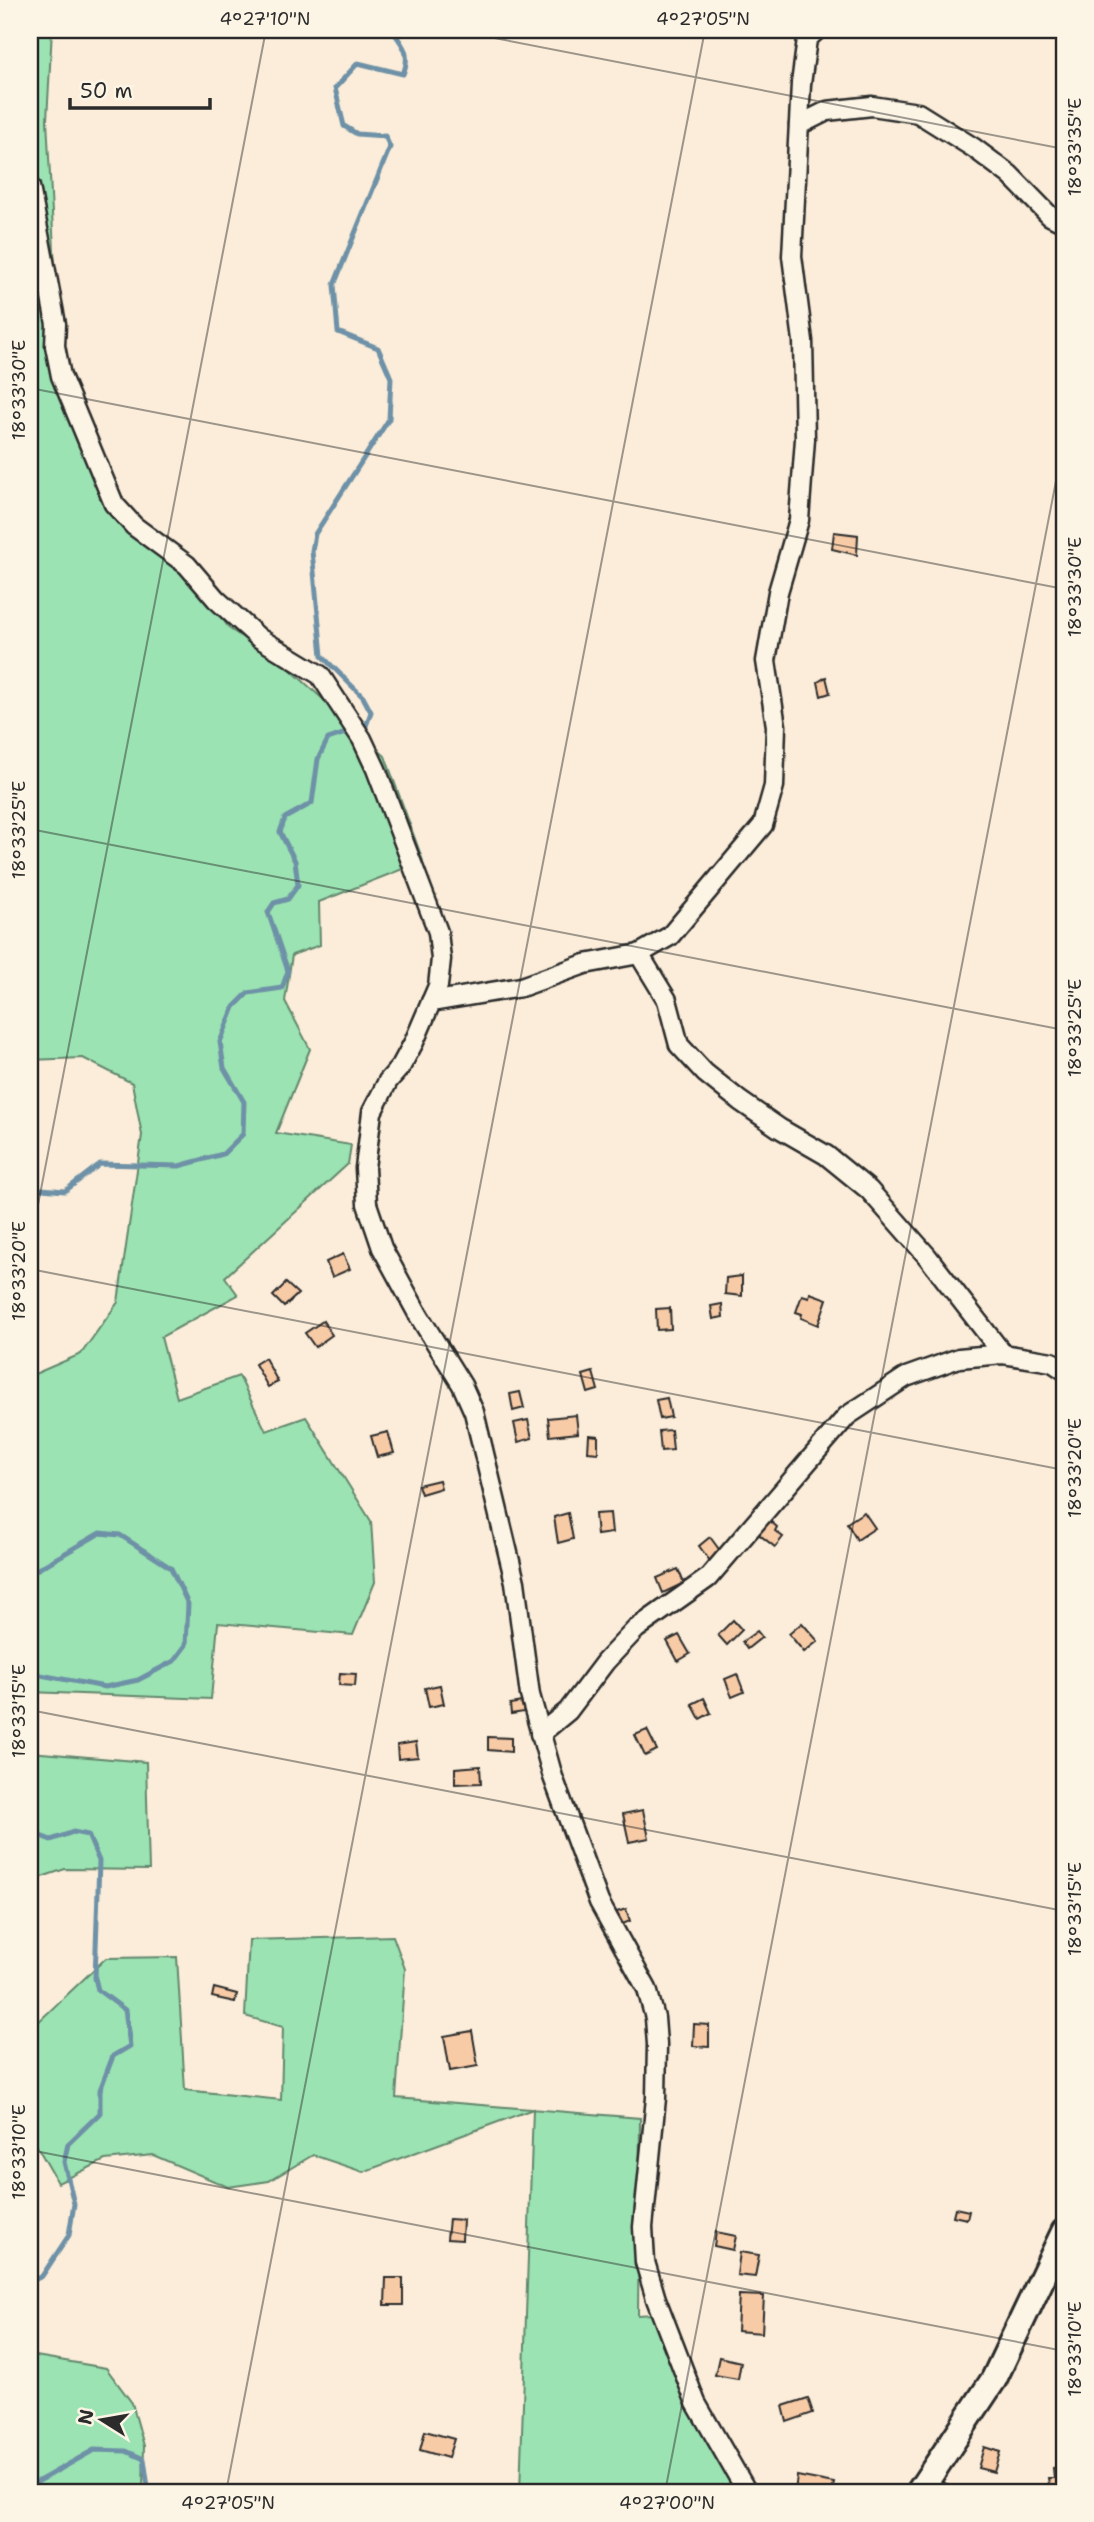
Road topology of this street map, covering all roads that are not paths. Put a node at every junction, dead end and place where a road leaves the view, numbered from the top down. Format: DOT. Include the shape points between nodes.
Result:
graph roads {
  1 [pos="817,30"];
  2 [pos="799,125"];
  3 [pos="30,187"];
  4 [pos="1064,223"];
  5 [pos="639,954"];
  6 [pos="431,1002"];
  7 [pos="1003,1354"];
  8 [pos="1064,1370"];
  9 [pos="540,1734"];
  10 [pos="1064,2232"];
  11 [pos="747,2492"];
  12 [pos="919,2492"];
  1 -- 2 [label="street" via="807,39"];
  2 -- 4 [label="street" via="827,111 861,107 918,113 1010,174 1050,216"];
  2 -- 5 [label="street" via="792,256 803,341 805,439 799,520 778,592 766,661 776,726 775,786 763,825 670,936"];
  3 -- 6 [label="street" via="61,376 114,504 134,526 187,565 259,638 320,675 362,739 438,932 441,959"];
  5 -- 6 [label="street" via="585,964 521,987"];
  5 -- 7 [label="street" via="667,1000 679,1045 740,1101 826,1155 869,1190"];
  6 -- 9 [label="street" via="414,1042 373,1112 365,1168 367,1204 382,1248 474,1412 515,1582 530,1695"];
  7 -- 8 [label="street" via="1052,1362"];
  7 -- 9 [label="street" via="959,1358 906,1377 847,1416 708,1578 636,1629 568,1711"];
  9 -- 11 [label="street" via="599,1902 647,1989 654,2018 656,2098 643,2227 645,2262 696,2403"];
  10 -- 12 [label="street" via="994,2379"];
}
